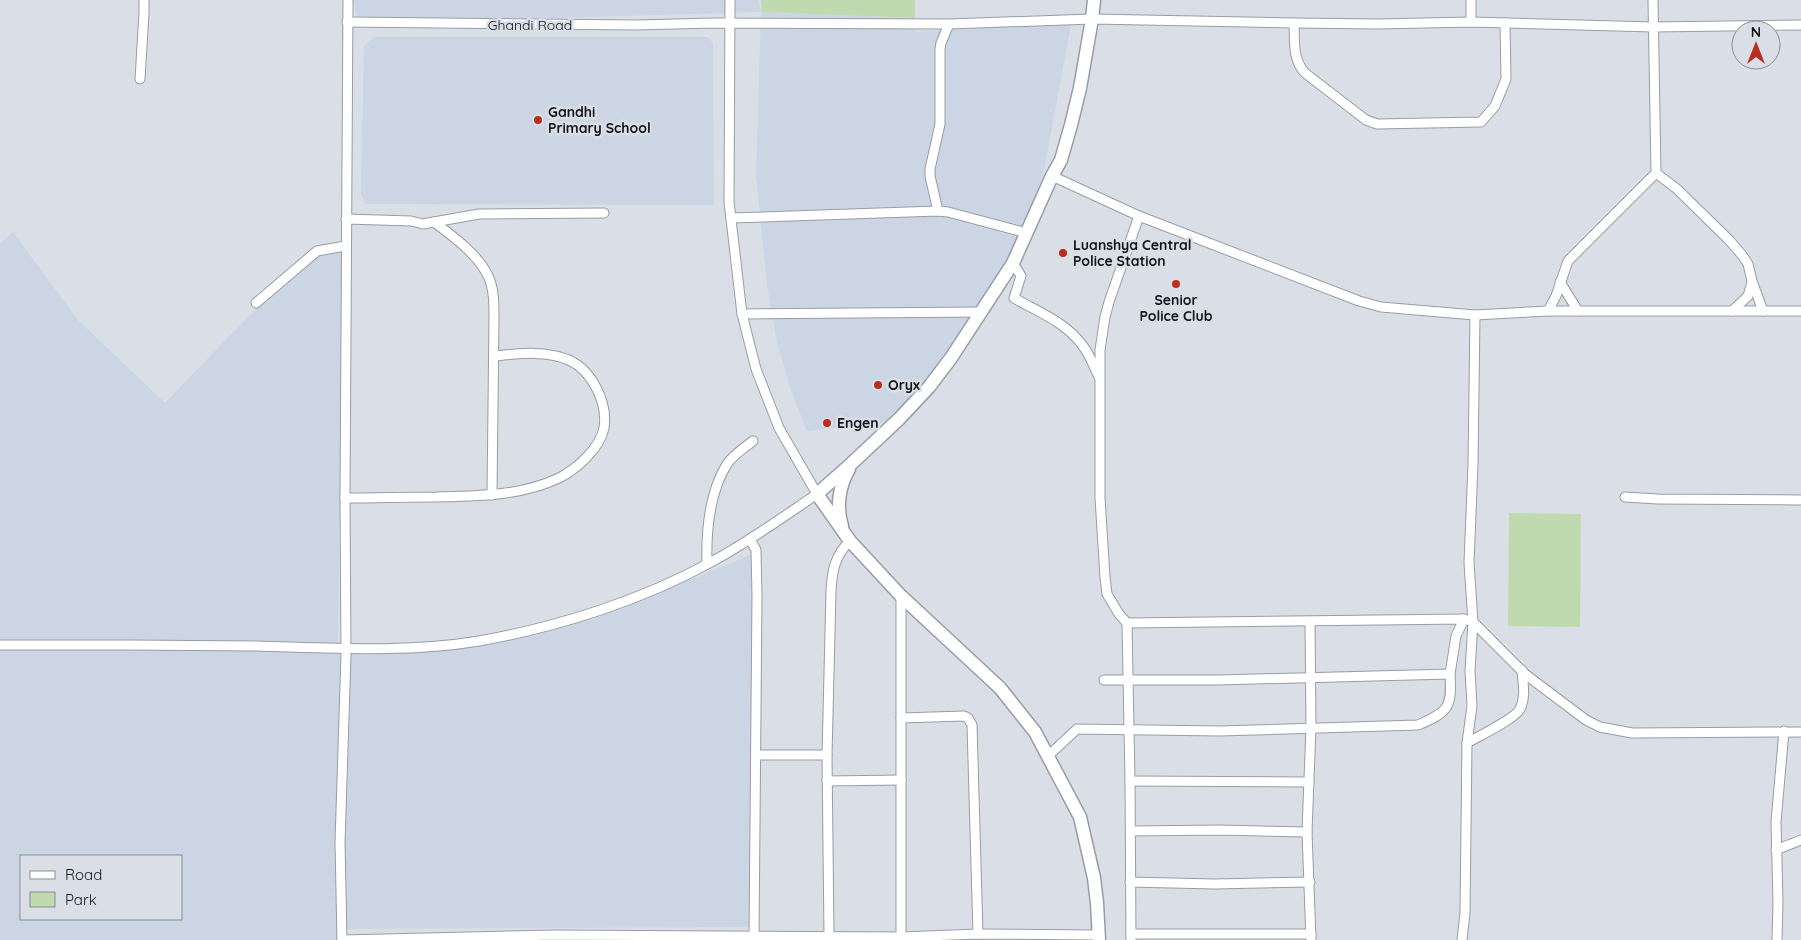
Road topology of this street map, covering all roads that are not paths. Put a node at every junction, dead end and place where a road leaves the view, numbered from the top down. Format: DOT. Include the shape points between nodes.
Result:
graph roads {
  1 [pos="144,0"];
  2 [pos="348,0"];
  3 [pos="730,0"];
  4 [pos="1094,0"];
  5 [pos="1471,0"];
  6 [pos="1653,0"];
  7 [pos="1092,19"];
  8 [pos="347,22"];
  9 [pos="1471,22"];
  10 [pos="1294,23"];
  11 [pos="1505,23"];
  12 [pos="729,24"];
  13 [pos="949,24"];
  14 [pos="1801,24"];
  15 [pos="1653,27"];
  16 [pos="140,79"];
  17 [pos="1656,173"];
  18 [pos="1052,176"];
  19 [pos="938,211"];
  20 [pos="604,213"];
  21 [pos="1139,216"];
  22 [pos="731,218"];
  23 [pos="346,219"];
  24 [pos="434,222"];
  25 [pos="1027,233"];
  26 [pos="346,246"];
  27 [pos="1013,263"];
  28 [pos="1752,281"];
  29 [pos="1560,282"];
  30 [pos="256,303"];
  31 [pos="1548,311"];
  32 [pos="1578,311"];
  33 [pos="1732,311"];
  34 [pos="1763,311"];
  35 [pos="1801,311"];
  36 [pos="982,312"];
  37 [pos="742,314"];
  38 [pos="1475,315"];
  39 [pos="494,356"];
  40 [pos="1100,379"];
  41 [pos="753,441"];
  42 [pos="852,464"];
  43 [pos="817,494"];
  44 [pos="492,495"];
  45 [pos="345,498"];
  46 [pos="1625,498"];
  47 [pos="1801,500"];
  48 [pos="750,539"];
  49 [pos="848,539"];
  50 [pos="708,564"];
  51 [pos="901,596"];
  52 [pos="1468,620"];
  53 [pos="1127,622"];
  54 [pos="1310,622"];
  55 [pos="0,645"];
  56 [pos="346,648"];
  57 [pos="1522,670"];
  58 [pos="1450,674"];
  59 [pos="1312,677"];
  60 [pos="1128,679"];
  61 [pos="1104,680"];
  62 [pos="901,718"];
  63 [pos="1311,727"];
  64 [pos="1128,730"];
  65 [pos="1784,731"];
  66 [pos="1801,732"];
  67 [pos="1467,743"];
  68 [pos="757,755"];
  69 [pos="827,755"];
  70 [pos="1048,756"];
  71 [pos="901,780"];
  72 [pos="827,781"];
  73 [pos="1130,781"];
  74 [pos="1309,782"];
  75 [pos="1131,831"];
  76 [pos="1307,832"];
  77 [pos="1801,840"];
  78 [pos="1776,850"];
  79 [pos="1130,882"];
  80 [pos="1310,882"];
  81 [pos="978,934"];
  82 [pos="828,936"];
  83 [pos="754,937"];
  84 [pos="901,937"];
  85 [pos="1131,937"];
  86 [pos="1311,937"];
  87 [pos="555,938"];
  88 [pos="615,938"];
  89 [pos="861,938"];
  90 [pos="1099,938"];
  91 [pos="342,940"];
  92 [pos="1462,940"];
  93 [pos="1777,940"];
  1 -- 16 [label="street"];
  2 -- 8 [label="street"];
  3 -- 12 [label="street"];
  4 -- 7 [label="main road"];
  5 -- 9 [label="street"];
  6 -- 15 [label="street"];
  7 -- 10 [label="street, Ghandi Road"];
  7 -- 13 [label="street, Ghandi Road"];
  7 -- 18 [label="main road" via="1071,125 1061,160"];
  8 -- 12 [label="street, Ghandi Road"];
  8 -- 23 [label="street"];
  9 -- 10 [label="street, Ghandi Road"];
  9 -- 11 [label="street, Ghandi Road"];
  10 -- 11 [label="street" via="1299,67 1366,120 1377,124 1481,122 1495,106 1506,79"];
  11 -- 15 [label="street, Ghandi Road"];
  12 -- 13 [label="street, Ghandi Road"];
  12 -- 22 [label="street"];
  13 -- 19 [label="street" via="940,49 940,124 930,169"];
  14 -- 15 [label="street, Ghandi Road"];
  15 -- 17 [label="street"];
  17 -- 28 [label="street" via="1730,241 1748,264"];
  17 -- 29 [label="street" via="1568,261"];
  18 -- 21 [label="street"];
  18 -- 25 [label="main road"];
  19 -- 22 [label="street"];
  19 -- 25 [label="street"];
  20 -- 24 [label="street" via="479,214"];
  21 -- 38 [label="street" via="1359,301 1389,308"];
  21 -- 40 [label="street" via="1105,317"];
  22 -- 37 [label="street"];
  23 -- 24 [label="street"];
  23 -- 26 [label="street"];
  24 -- 39 [label="street" via="476,258 489,278 493,297"];
  25 -- 27 [label="main road"];
  26 -- 30 [label="street" via="317,252"];
  26 -- 45 [label="street"];
  27 -- 36 [label="main road"];
  27 -- 40 [label="street" via="1021,276 1014,298 1072,332 1085,347"];
  28 -- 33 [label="street" via="1748,296"];
  28 -- 34 [label="street"];
  29 -- 31 [label="street"];
  29 -- 32 [label="street"];
  31 -- 32 [label="street"];
  31 -- 38 [label="street"];
  32 -- 33 [label="street"];
  33 -- 34 [label="street"];
  34 -- 35 [label="street"];
  36 -- 37 [label="street"];
  36 -- 42 [label="main road" via="929,387"];
  37 -- 43 [label="street" via="756,369 779,428"];
  38 -- 52 [label="street"];
  39 -- 44 [label="street"];
  39 -- 44 [label="street" via="545,354 566,358 579,366 598,392 604,429 595,448 571,471 542,485"];
  40 -- 53 [label="street" via="1104,577 1107,594"];
  41 -- 50 [label="street" via="728,462 712,497 706,544"];
  42 -- 43 [label="main road"];
  42 -- 49 [label="main road" via="843,481 839,500 840,519"];
  43 -- 48 [label="street"];
  43 -- 49 [label="main road"];
  44 -- 45 [label="street"];
  45 -- 56 [label="street"];
  46 -- 47 [label="street"];
  48 -- 50 [label="street"];
  48 -- 68 [label="street" via="756,550"];
  49 -- 51 [label="main road"];
  49 -- 69 [label="street" via="839,552 832,575"];
  50 -- 56 [label="street" via="661,587 606,608 511,634 471,642 407,648"];
  51 -- 62 [label="street"];
  51 -- 70 [label="main road" via="1000,688 1035,732"];
  52 -- 54 [label="street"];
  52 -- 57 [label="street"];
  52 -- 58 [label="street" via="1456,636"];
  52 -- 67 [label="street" via="1472,706"];
  53 -- 54 [label="street"];
  53 -- 60 [label="street"];
  54 -- 59 [label="street"];
  55 -- 56 [label="street"];
  56 -- 91 [label="street" via="340,843"];
  57 -- 65 [label="street" via="1586,720 1613,731"];
  57 -- 67 [label="street" via="1524,692 1519,711"];
  58 -- 59 [label="street"];
  58 -- 63 [label="street" via="1448,706 1438,716 1418,725"];
  59 -- 60 [label="street"];
  59 -- 63 [label="street"];
  60 -- 61 [label="street"];
  60 -- 64 [label="street"];
  62 -- 71 [label="street"];
  62 -- 81 [label="street" via="964,716 972,725"];
  63 -- 64 [label="street" via="1220,731"];
  63 -- 74 [label="street"];
  64 -- 70 [label="street" via="1077,729"];
  64 -- 73 [label="street"];
  65 -- 66 [label="street"];
  65 -- 78 [label="street"];
  67 -- 92 [label="street"];
  68 -- 69 [label="street"];
  68 -- 83 [label="street"];
  69 -- 72 [label="street"];
  70 -- 90 [label="main road" via="1080,817 1094,878"];
  71 -- 72 [label="street"];
  71 -- 84 [label="street"];
  72 -- 82 [label="street"];
  73 -- 74 [label="street"];
  73 -- 75 [label="street"];
  74 -- 76 [label="street"];
  75 -- 76 [label="street"];
  75 -- 79 [label="street"];
  76 -- 80 [label="street"];
  77 -- 78 [label="street"];
  78 -- 93 [label="street"];
  79 -- 80 [label="street"];
  79 -- 85 [label="street"];
  80 -- 86 [label="street"];
  81 -- 84 [label="street"];
  81 -- 90 [label="street"];
  82 -- 83 [label="street"];
  82 -- 89 [label="street"];
  83 -- 88 [label="street"];
  84 -- 89 [label="street"];
  85 -- 86 [label="street"];
  87 -- 88 [label="street"];
  87 -- 91 [label="street"];
}
